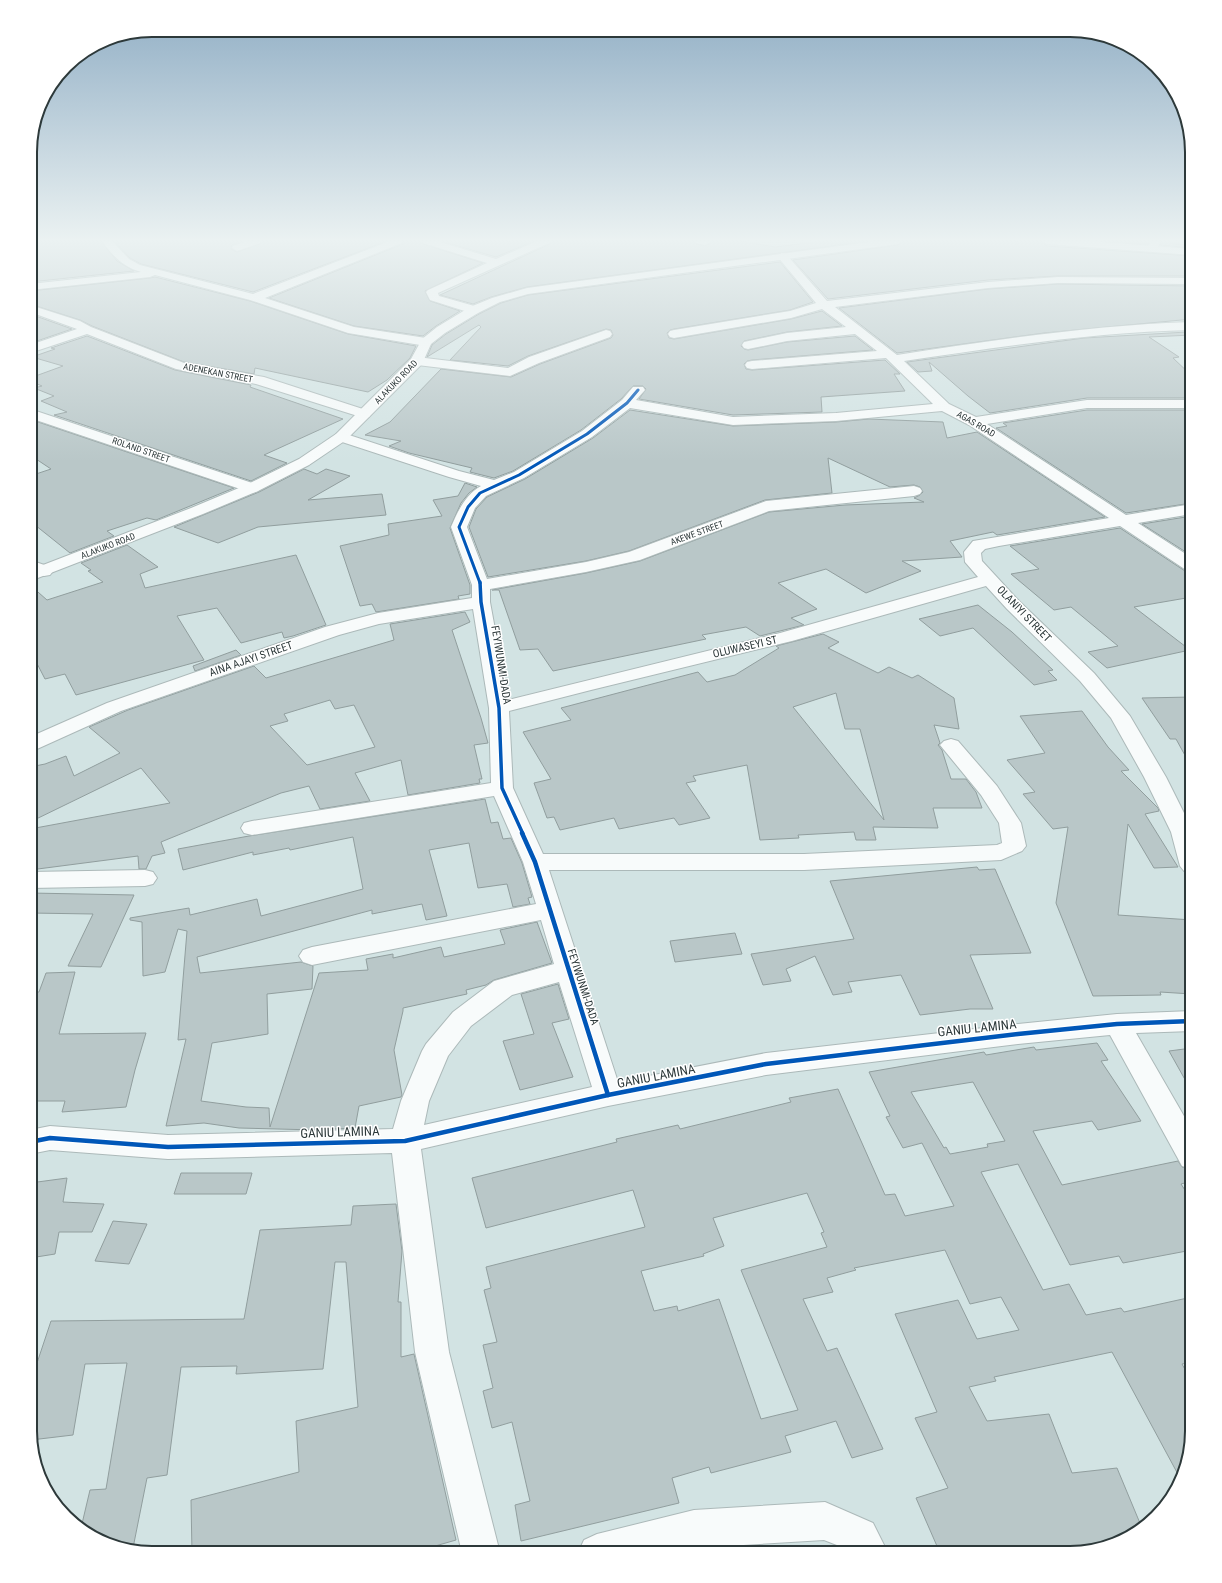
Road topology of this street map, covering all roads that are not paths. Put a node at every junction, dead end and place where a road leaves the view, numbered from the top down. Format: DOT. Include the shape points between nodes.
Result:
graph roads {
  1 [pos="50,315"];
  2 [pos="306,315"];
  3 [pos="466,315"];
  4 [pos="786,315"];
  5 [pos="837,315"];
  6 [pos="1166,326"];
  7 [pos="1185,326"];
  8 [pos="87,330"];
  9 [pos="858,330"];
  10 [pos="606,334"];
  11 [pos="674,334"];
  12 [pos="1185,336"];
  13 [pos="426,342"];
  14 [pos="748,345"];
  15 [pos="37,347"];
  16 [pos="891,356"];
  17 [pos="417,361"];
  18 [pos="752,365"];
  19 [pos="638,390"];
  20 [pos="627,403"];
  21 [pos="1185,404"];
  22 [pos="944,407"];
  23 [pos="364,414"];
  24 [pos="37,415"];
  25 [pos="974,422"];
  26 [pos="341,437"];
  27 [pos="495,484"];
  28 [pos="252,488"];
  29 [pos="914,491"];
  30 [pos="1185,510"];
  31 [pos="1124,521"];
  32 [pos="1185,561"];
  33 [pos="37,569"];
  34 [pos="990,579"];
  35 [pos="481,593"];
  36 [pos="499,708"];
  37 [pos="37,742"];
  38 [pos="951,745"];
  39 [pos="502,788"];
  40 [pos="252,828"];
  41 [pos="1185,829"];
  42 [pos="535,862"];
  43 [pos="145,878"];
  44 [pos="37,880"];
  45 [pos="549,910"];
  46 [pos="312,956"];
  47 [pos="568,970"];
  48 [pos="1185,1020"];
  49 [pos="1117,1024"];
  50 [pos="608,1095"];
  51 [pos="37,1141"];
  52 [pos="405,1141"];
  53 [pos="1185,1145"];
  54 [pos="479,1546"];
  55 [pos="625,1546"];
  56 [pos="865,1546"];
  1 -- 8 [label="street, ADENEKAN STREET"];
  2 -- 13 [label="street" via="352,330"];
  3 -- 13 [label="street, ALAKUKO ROAD"];
  4 -- 11 [label="street"];
  5 -- 9 [label="street, AGAS ROAD"];
  6 -- 7 [label="street"];
  6 -- 12 [label="street"];
  6 -- 16 [label="street" via="1058,334"];
  8 -- 15 [label="street"];
  8 -- 23 [label="street, ADENEKAN STREET" via="181,366 259,380"];
  9 -- 14 [label="street" via="787,337"];
  9 -- 16 [label="street, AGAS ROAD"];
  10 -- 17 [label="street" via="541,357 510,372"];
  13 -- 17 [label="street, ALAKUKO ROAD"];
  16 -- 18 [label="street"];
  16 -- 22 [label="street, AGAS ROAD"];
  17 -- 23 [label="street, ALAKUKO ROAD"];
  19 -- 20 [label="street, FEYIWUNMI-DADA"];
  20 -- 22 [label="street" via="733,421 836,417"];
  20 -- 27 [label="street, FEYIWUNMI-DADA" via="587,434 519,475"];
  21 -- 25 [label="street" via="1087,404"];
  22 -- 25 [label="street, AGAS ROAD"];
  23 -- 26 [label="street, ALAKUKO ROAD"];
  24 -- 28 [label="street, ROLAND STREET"];
  25 -- 31 [label="street, AGAS ROAD"];
  26 -- 27 [label="street" via="454,474"];
  26 -- 28 [label="street, ALAKUKO ROAD" via="304,462"];
  27 -- 35 [label="street, FEYIWUNMI-DADA" via="480,493 468,507 459,527"];
  28 -- 33 [label="street, ALAKUKO ROAD"];
  29 -- 35 [label="street, AKEWE STREET" via="766,506 634,556"];
  30 -- 31 [label="street, OLANIYI STREET"];
  31 -- 32 [label="street, AGAS ROAD"];
  31 -- 34 [label="street, OLANIYI STREET" via="979,545 972,552 974,562"];
  34 -- 36 [label="street, OLUWASEYI ST" via="785,637"];
  34 -- 41 [label="street, OLANIYI STREET" via="1087,677 1120,716"];
  35 -- 36 [label="street, FEYIWUNMI-DADA"];
  35 -- 37 [label="street, AINA AJAYI STREET" via="332,631 114,707"];
  36 -- 39 [label="street, FEYIWUNMI-DADA"];
  38 -- 42 [label="street" via="989,791 1010,823 1014,846 1001,852 804,862"];
  39 -- 40 [label="street"];
  39 -- 42 [label="street, FEYIWUNMI-DADA"];
  42 -- 45 [label="street, FEYIWUNMI-DADA"];
  43 -- 44 [label="street"];
  45 -- 46 [label="street"];
  45 -- 47 [label="street, FEYIWUNMI-DADA"];
  47 -- 50 [label="street, FEYIWUNMI-DADA"];
  47 -- 52 [label="street" via="503,988 462,1019 436,1051 415,1101"];
  48 -- 49 [label="street, GANIU LAMINA"];
  49 -- 50 [label="street, GANIU LAMINA" via="923,1044 766,1064"];
  49 -- 53 [label="street"];
  50 -- 52 [label="street, GANIU LAMINA"];
  51 -- 52 [label="street, GANIU LAMINA" via="50,1138 168,1147"];
  52 -- 54 [label="street" via="432,1352"];
  55 -- 56 [label="street" via="694,1529 825,1521 860,1536"];
}
